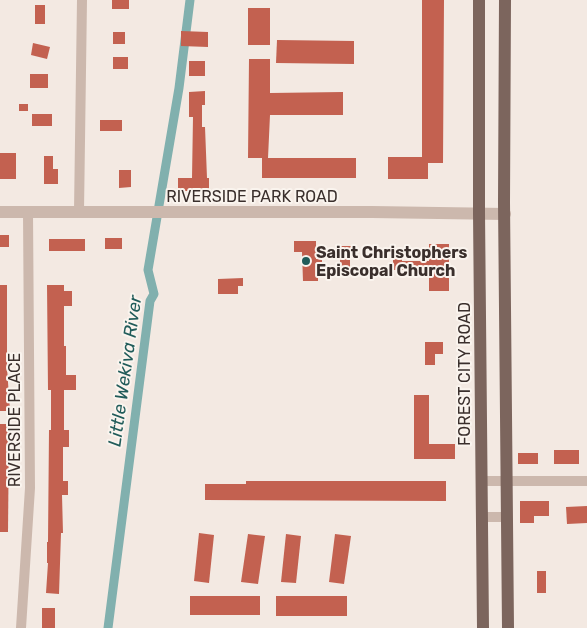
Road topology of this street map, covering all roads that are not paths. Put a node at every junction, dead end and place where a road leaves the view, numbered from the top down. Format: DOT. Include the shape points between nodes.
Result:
graph roads {
  1 [pos="82,0"];
  2 [pos="479,0"];
  3 [pos="505,0"];
  4 [pos="0,212"];
  5 [pos="28,212"];
  6 [pos="79,212"];
  7 [pos="479,213"];
  8 [pos="504,214"];
  9 [pos="481,481"];
  10 [pos="507,481"];
  11 [pos="587,481"];
  12 [pos="482,517"];
  13 [pos="507,517"];
  14 [pos="21,628"];
  15 [pos="483,628"];
  16 [pos="508,628"];
  1 -- 6 [label="street"];
  2 -- 7 [label="main road, FOREST CITY ROAD"];
  3 -- 8 [label="main road"];
  4 -- 5 [label="street, RIVERSIDE PARK ROAD"];
  5 -- 6 [label="street, RIVERSIDE PARK ROAD"];
  5 -- 14 [label="street, RIVERSIDE PLACE" via="30,488"];
  6 -- 7 [label="street, RIVERSIDE PARK ROAD"];
  7 -- 8 [label="street, RIVERSIDE PARK ROAD"];
  7 -- 9 [label="main road, FOREST CITY ROAD"];
  8 -- 10 [label="main road"];
  9 -- 10 [label="street"];
  9 -- 12 [label="main road, FOREST CITY ROAD"];
  10 -- 11 [label="street"];
  10 -- 13 [label="main road"];
  12 -- 13 [label="street"];
  12 -- 15 [label="main road, FOREST CITY ROAD"];
  13 -- 16 [label="main road"];
}
